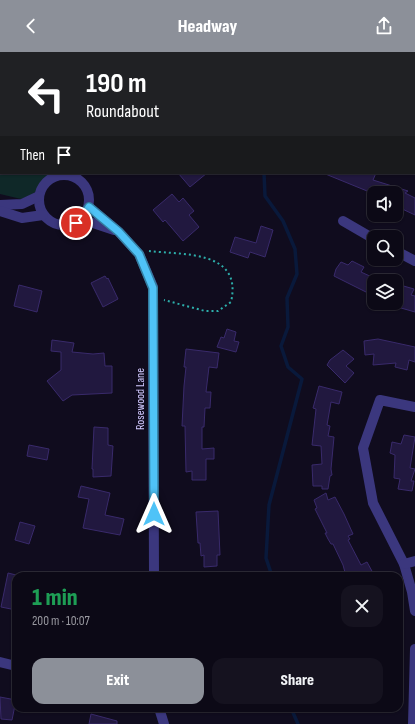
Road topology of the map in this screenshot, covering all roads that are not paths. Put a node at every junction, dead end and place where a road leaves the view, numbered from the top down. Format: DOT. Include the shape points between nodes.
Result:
graph roads {
  1 [pos="71,175"];
  2 [pos="50,177"];
  3 [pos="39,196"];
  4 [pos="0,205"];
  5 [pos="89,207"];
  6 [pos="0,211"];
  7 [pos="43,215"];
  8 [pos="81,219"];
  9 [pos="343,221"];
  10 [pos="119,232"];
  11 [pos="367,235"];
  12 [pos="403,255"];
  13 [pos="415,261"];
  14 [pos="415,407"];
  15 [pos="415,561"];
  16 [pos="404,564"];
  17 [pos="154,572"];
  18 [pos="415,612"];
  19 [pos="415,649"];
  20 [pos="0,662"];
  21 [pos="12,665"];
  22 [pos="414,692"];
  23 [pos="160,712"];
  24 [pos="164,724"];
  25 [pos="413,724"];
  1 -- 2 [label="street"];
  1 -- 5 [label="street" via="86,188"];
  2 -- 3 [label="street"];
  3 -- 4 [label="street" via="22,204"];
  3 -- 7 [label="street"];
  5 -- 8 [label="street"];
  5 -- 10 [label="street, Rosewood Lane"];
  6 -- 7 [label="street" via="22,218"];
  7 -- 8 [label="street" via="51,222 68,226"];
  8 -- 10 [label="street, Rosewood Lane"];
  9 -- 11 [label="street"];
  10 -- 17 [label="street, Rosewood Lane" via="139,254 153,288"];
  12 -- 13 [label="street"];
  14 -- 16 [label="street" via="380,400 363,448 373,503"];
  15 -- 16 [label="street"];
  16 -- 18 [label="street"];
  19 -- 22 [label="street"];
  20 -- 21 [label="street"];
  22 -- 25 [label="street"];
  23 -- 24 [label="street"];
}
